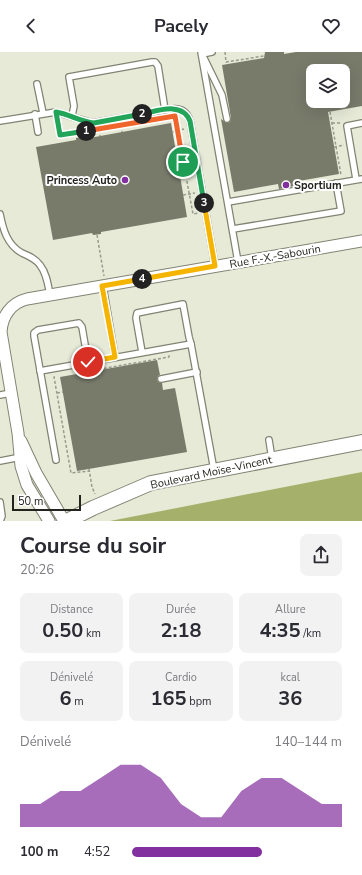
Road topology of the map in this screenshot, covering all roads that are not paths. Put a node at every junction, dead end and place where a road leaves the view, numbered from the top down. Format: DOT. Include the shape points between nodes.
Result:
graph roads {
  1 [pos="212,52"];
  2 [pos="202,53"];
  3 [pos="37,84"];
  4 [pos="165,110"];
  5 [pos="42,113"];
  6 [pos="35,114"];
  7 [pos="72,116"];
  8 [pos="227,118"];
  9 [pos="0,121"];
  10 [pos="362,123"];
  11 [pos="38,132"];
  12 [pos="359,179"];
  13 [pos="336,183"];
  14 [pos="228,202"];
  15 [pos="0,214"];
  16 [pos="233,230"];
  17 [pos="362,240"];
  18 [pos="238,262"];
  19 [pos="215,266"];
  20 [pos="104,282"];
  21 [pos="50,295"];
  22 [pos="1,322"];
  23 [pos="192,344"];
  24 [pos="142,352"];
  25 [pos="115,357"];
  26 [pos="88,362"];
  27 [pos="40,371"];
  28 [pos="197,372"];
  29 [pos="161,378"];
  30 [pos="5,394"];
  31 [pos="269,440"];
  32 [pos="362,442"];
  33 [pos="24,456"];
  34 [pos="272,459"];
  35 [pos="56,460"];
  36 [pos="0,461"];
  37 [pos="214,470"];
  38 [pos="0,502"];
  39 [pos="0,521"];
  40 [pos="49,521"];
  41 [pos="66,521"];
  1 -- 2 [label="lane"];
  2 -- 8 [label="lane" via="222,95"];
  2 -- 14 [label="lane"];
  3 -- 5 [label="lane"];
  4 -- 7 [label="lane" via="94,123"];
  4 -- 7 [label="lane" via="158,66 152,62 69,77 74,106"];
  4 -- 19 [label="lane" via="180,110 190,121"];
  5 -- 6 [label="lane"];
  5 -- 7 [label="lane" via="56,112"];
  6 -- 9 [label="lane"];
  6 -- 11 [label="lane"];
  10 -- 12 [label="lane" via="347,126"];
  12 -- 13 [label="lane"];
  13 -- 14 [label="lane"];
  13 -- 16 [label="lane" via="341,211"];
  14 -- 16 [label="lane"];
  15 -- 21 [label="lane" via="3,229 10,243 42,268"];
  16 -- 18 [label="lane"];
  17 -- 18 [label="street, Rue F.-X.-Sabourin"];
  18 -- 19 [label="street, Rue F.-X.-Sabourin"];
  19 -- 20 [label="street, Rue F.-X.-Sabourin"];
  20 -- 21 [label="street, Rue F.-X.-Sabourin"];
  20 -- 25 [label="lane"];
  21 -- 22 [label="street, Rue F.-X.-Sabourin" via="19,302 9,309"];
  22 -- 30 [label="street, Rue F.-X.-Sabourin"];
  23 -- 24 [label="lane"];
  23 -- 24 [label="lane" via="183,304 137,314"];
  23 -- 28 [label="lane"];
  24 -- 25 [label="lane"];
  25 -- 26 [label="lane"];
  26 -- 27 [label="lane"];
  26 -- 27 [label="lane" via="82,327 79,323 38,330 34,336"];
  27 -- 35 [label="lane"];
  28 -- 29 [label="lane"];
  28 -- 37 [label="lane"];
  30 -- 33 [label="street, Rue F.-X.-Sabourin"];
  31 -- 34 [label="lane"];
  32 -- 34 [label="street, Boulevard Moïse-Vincent"];
  33 -- 36 [label="lane"];
  33 -- 40 [label="street, Rue F.-X.-Sabourin" via="22,471 27,485"];
  33 -- 41 [label="street, Rue F.-X.-Sabourin"];
  34 -- 37 [label="street, Boulevard Moïse-Vincent"];
  37 -- 41 [label="street, Boulevard Moïse-Vincent" via="151,483"];
  38 -- 39 [label="lane"];
}
